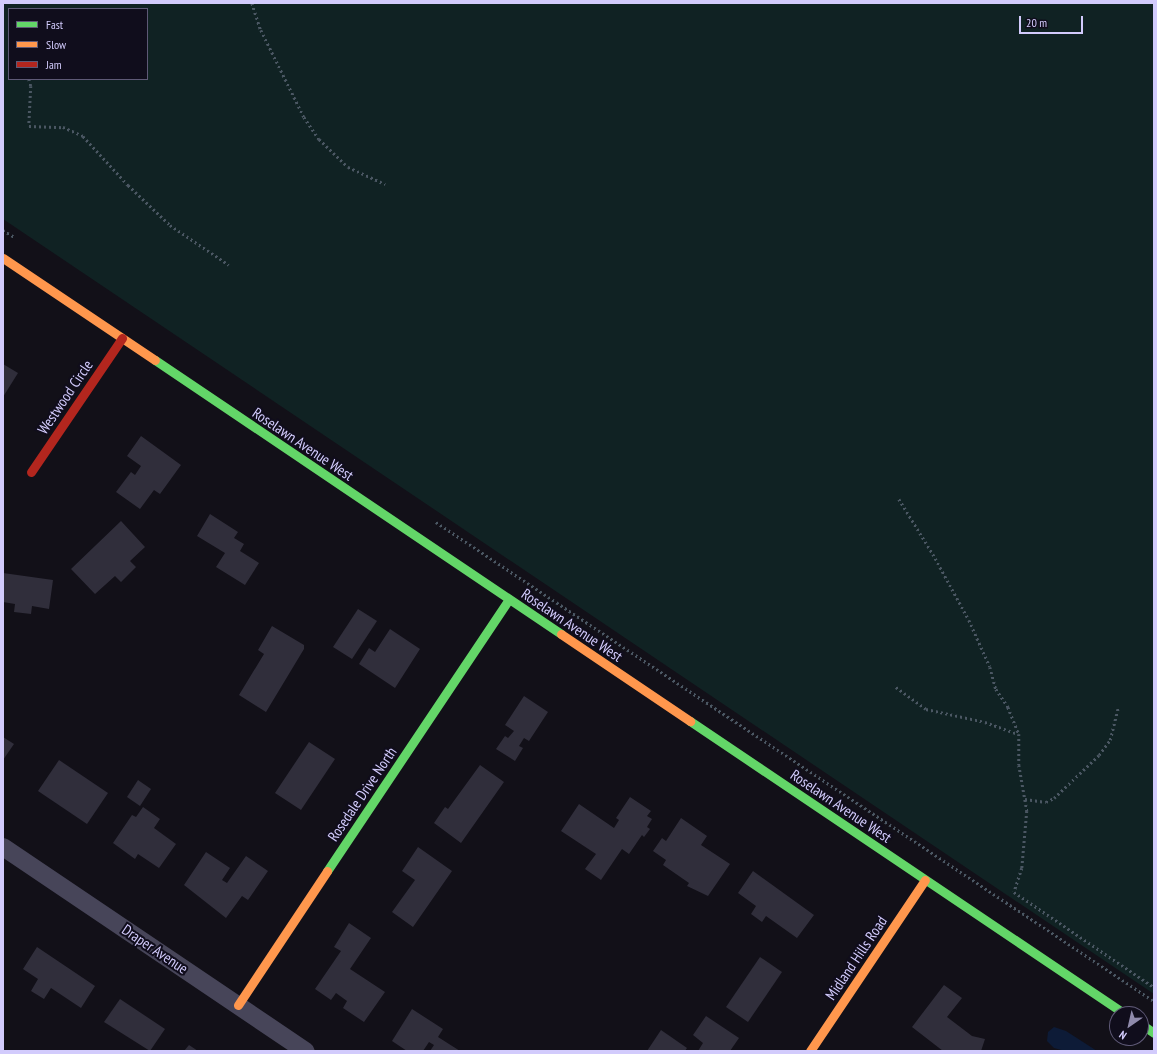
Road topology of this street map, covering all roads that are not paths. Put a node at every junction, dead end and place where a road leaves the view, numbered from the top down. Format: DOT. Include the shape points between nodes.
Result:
graph roads {
  1 [pos="3,258"];
  2 [pos="122,338"];
  3 [pos="31,472"];
  4 [pos="508,599"];
  5 [pos="3,847"];
  6 [pos="925,880"];
  7 [pos="238,1005"];
  8 [pos="1113,1006"];
  9 [pos="306,1051"];
  10 [pos="810,1051"];
  1 -- 2 [label="street, Roselawn Avenue West"];
  2 -- 3 [label="street, Westwood Circle"];
  2 -- 4 [label="street, Roselawn Avenue West"];
  4 -- 6 [label="street, Roselawn Avenue West"];
  4 -- 7 [label="street, Rosedale Drive North"];
  5 -- 7 [label="street, Draper Avenue"];
  6 -- 8 [label="street, Roselawn Avenue West"];
  6 -- 10 [label="street, Midland Hills Road"];
  7 -- 9 [label="street, Draper Avenue"];
}
